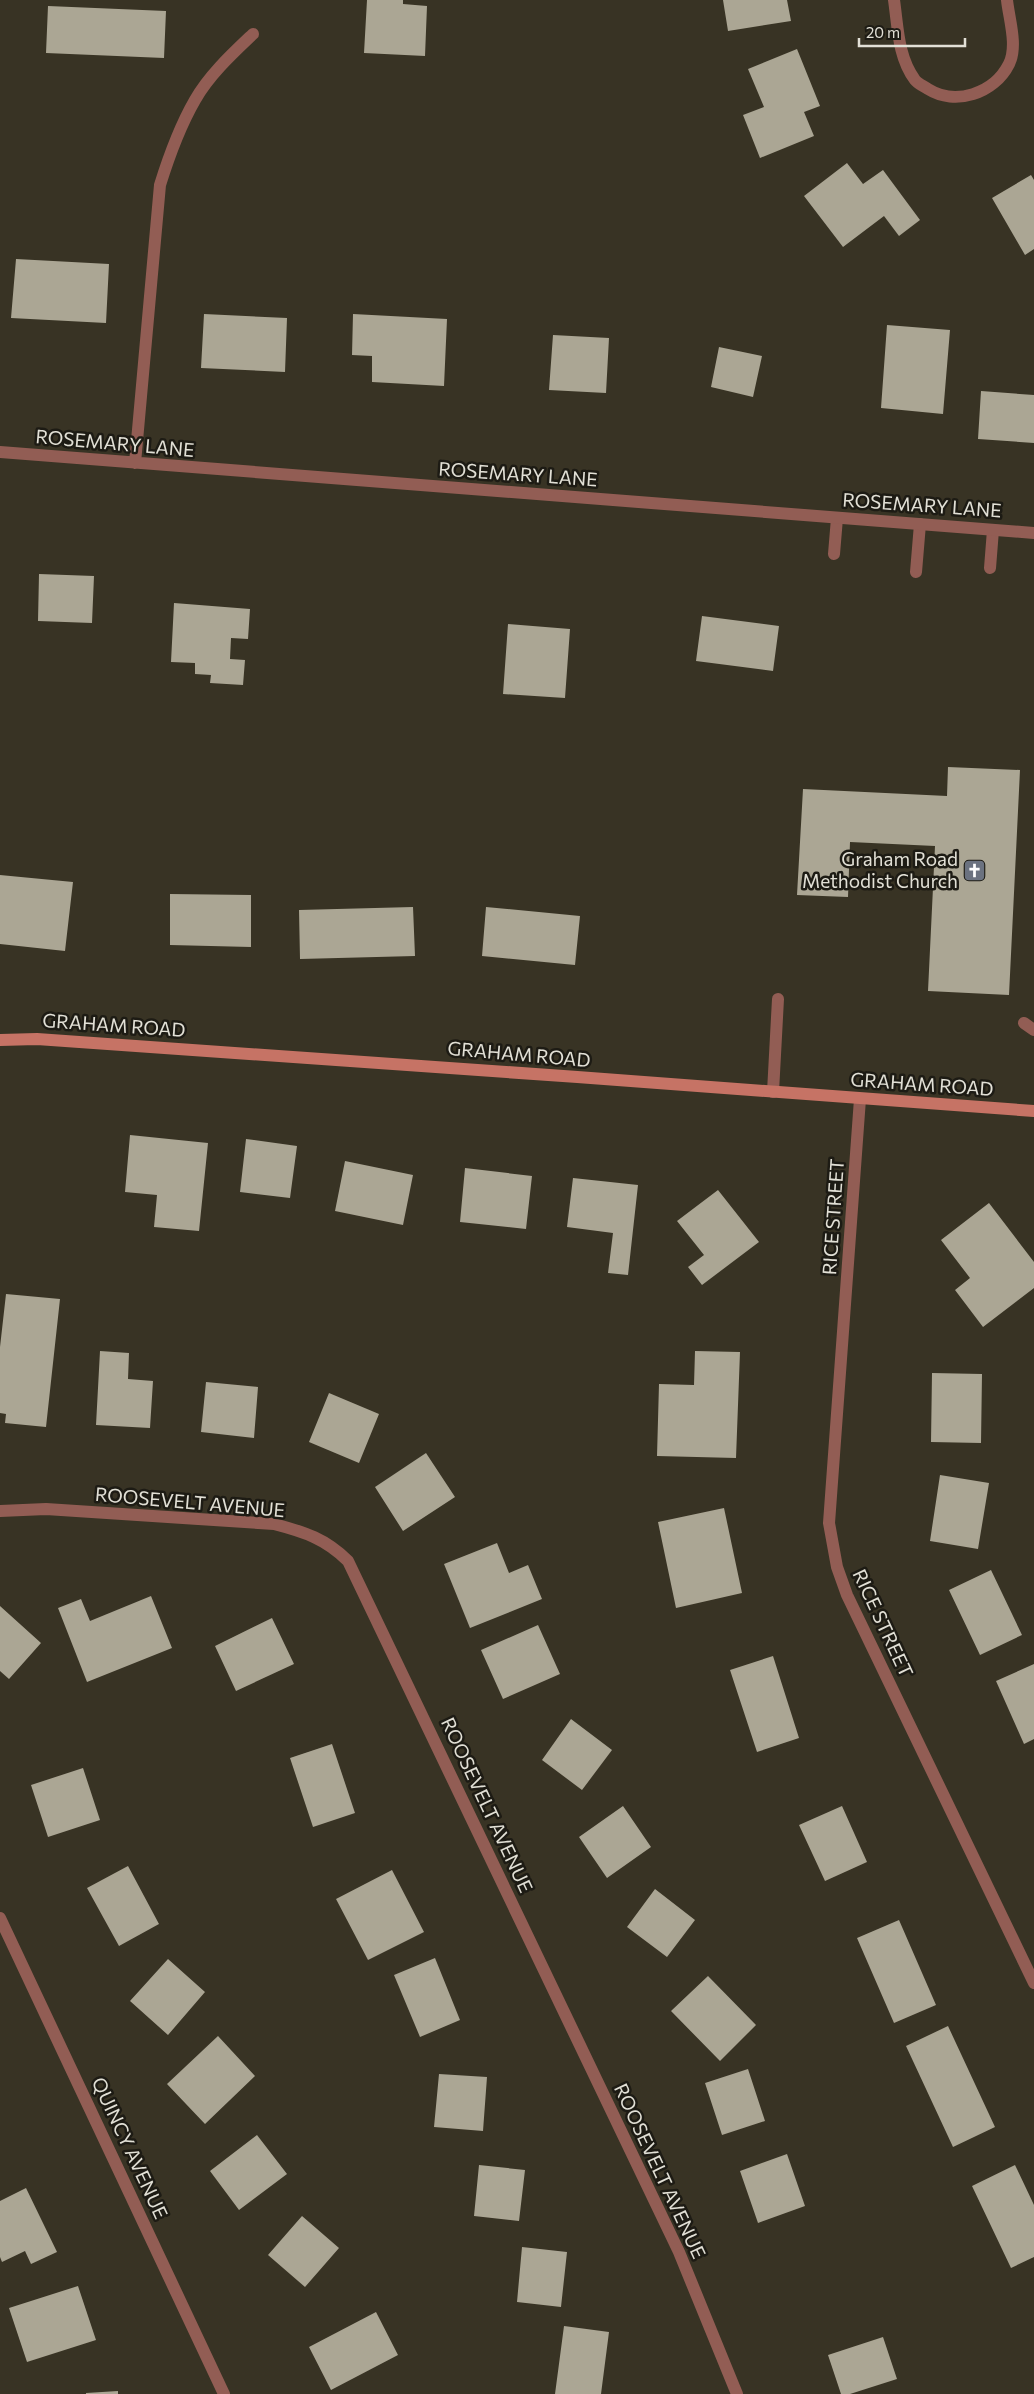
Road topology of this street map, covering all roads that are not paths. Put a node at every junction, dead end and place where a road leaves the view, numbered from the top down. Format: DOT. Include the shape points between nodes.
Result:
graph roads {
  1 [pos="894,0"];
  2 [pos="1007,0"];
  3 [pos="254,34"];
  4 [pos="0,452"];
  5 [pos="135,463"];
  6 [pos="837,518"];
  7 [pos="920,524"];
  8 [pos="993,530"];
  9 [pos="1034,533"];
  10 [pos="834,554"];
  11 [pos="990,568"];
  12 [pos="916,572"];
  13 [pos="778,999"];
  14 [pos="0,1040"];
  15 [pos="773,1092"];
  16 [pos="860,1098"];
  17 [pos="1034,1111"];
  18 [pos="0,1511"];
  19 [pos="0,1918"];
  20 [pos="1034,1983"];
  21 [pos="224,2394"];
  22 [pos="737,2394"];
  1 -- 2 [label="street" via="902,56 916,82 938,95 962,98 982,91 1000,77 1009,63 1013,48"];
  3 -- 5 [label="street" via="232,54 196,98 170,153 160,184"];
  4 -- 5 [label="street, ROSEMARY LANE"];
  5 -- 6 [label="street, ROSEMARY LANE"];
  6 -- 7 [label="street, ROSEMARY LANE"];
  6 -- 10 [label="street"];
  7 -- 8 [label="street, ROSEMARY LANE"];
  7 -- 12 [label="street"];
  8 -- 9 [label="street, ROSEMARY LANE"];
  8 -- 11 [label="street"];
  13 -- 15 [label="street"];
  14 -- 15 [label="street, GRAHAM ROAD" via="37,1039 376,1061"];
  15 -- 16 [label="street, GRAHAM ROAD"];
  16 -- 17 [label="street, GRAHAM ROAD"];
  16 -- 20 [label="street, RICE STREET" via="829,1524 837,1567 847,1595"];
  18 -- 22 [label="street, ROOSEVELT AVENUE" via="46,1509 274,1524 304,1532 333,1546 348,1561 679,2252"];
  19 -- 21 [label="street, QUINCY AVENUE"];
}
